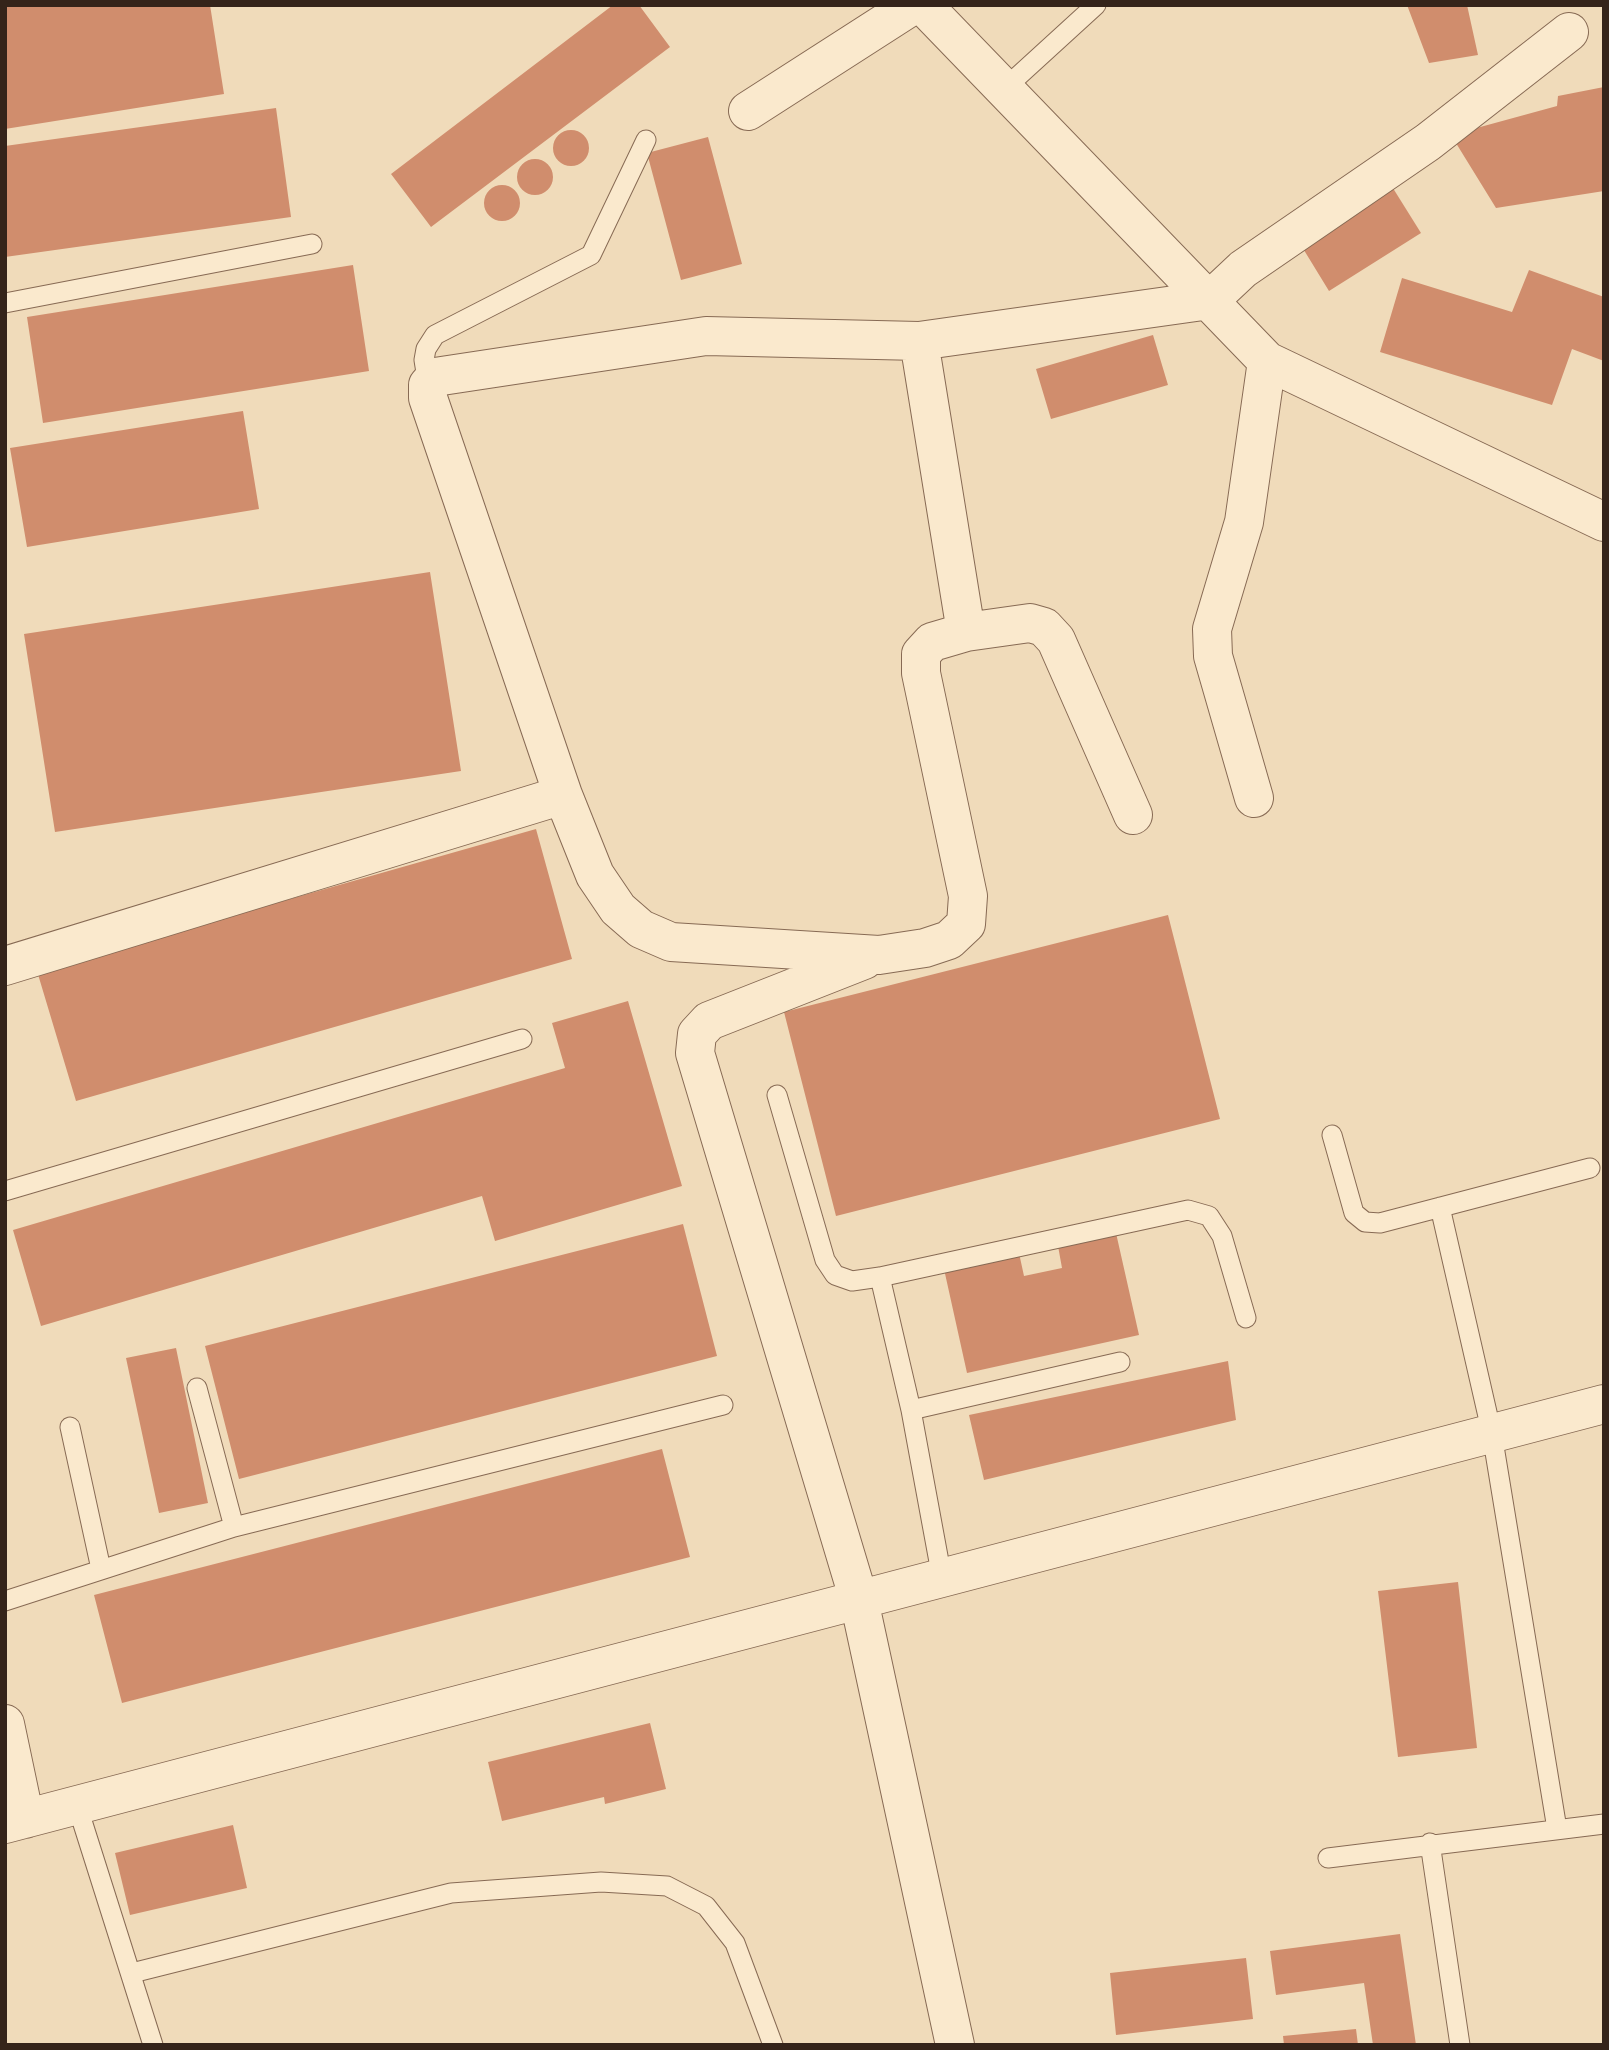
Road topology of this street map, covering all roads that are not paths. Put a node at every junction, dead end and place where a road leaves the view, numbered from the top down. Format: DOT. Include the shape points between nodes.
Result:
graph roads {
  1 [pos="913,5"];
  2 [pos="923,5"];
  3 [pos="1096,5"];
  4 [pos="1569,32"];
  5 [pos="1004,89"];
  6 [pos="748,111"];
  7 [pos="646,141"];
  8 [pos="312,244"];
  9 [pos="1210,300"];
  10 [pos="5,303"];
  11 [pos="919,341"];
  12 [pos="1266,361"];
  13 [pos="428,385"];
  14 [pos="1604,522"];
  15 [pos="966,632"];
  16 [pos="563,795"];
  17 [pos="1254,798"];
  18 [pos="1133,815"];
  19 [pos="879,955"];
  20 [pos="5,965"];
  21 [pos="522,1039"];
  22 [pos="777,1095"];
  23 [pos="1332,1135"];
  24 [pos="1590,1168"];
  25 [pos="5,1191"];
  26 [pos="1440,1207"];
  27 [pos="880,1278"];
  28 [pos="1246,1318"];
  29 [pos="1120,1362"];
  30 [pos="197,1388"];
  31 [pos="1604,1404"];
  32 [pos="723,1405"];
  33 [pos="911,1410"];
  34 [pos="69,1427"];
  35 [pos="1492,1434"];
  36 [pos="234,1527"];
  37 [pos="101,1569"];
  38 [pos="942,1578"];
  39 [pos="859,1600"];
  40 [pos="5,1601"];
  41 [pos="5,1724"];
  42 [pos="77,1805"];
  43 [pos="15,1821"];
  44 [pos="1604,1824"];
  45 [pos="1558,1829"];
  46 [pos="1430,1843"];
  47 [pos="1328,1858"];
  48 [pos="132,1973"];
  49 [pos="153,2045"];
  50 [pos="773,2045"];
  51 [pos="955,2045"];
  52 [pos="1460,2045"];
  1 -- 6 [label="street"];
  2 -- 5 [label="street"];
  3 -- 5 [label="lane"];
  4 -- 9 [label="street" via="1428,142 1243,270"];
  5 -- 9 [label="street"];
  7 -- 13 [label="lane" via="591,255 435,335 424,360"];
  8 -- 10 [label="lane"];
  9 -- 11 [label="street"];
  9 -- 12 [label="street"];
  11 -- 13 [label="street" via="706,336 447,373"];
  11 -- 15 [label="street"];
  12 -- 14 [label="street"];
  12 -- 17 [label="street" via="1244,522 1212,629 1213,656"];
  13 -- 16 [label="street" via="428,398"];
  15 -- 18 [label="street" via="1030,623 1044,626 1056,640"];
  15 -- 19 [label="street" via="932,642 921,654 921,673 968,896 966,924 949,940"];
  16 -- 19 [label="street" via="595,875 618,909 641,929 671,942"];
  16 -- 20 [label="street"];
  19 -- 39 [label="street" via="709,1021 697,1034 695,1053"];
  21 -- 25 [label="lane"];
  22 -- 27 [label="lane" via="825,1260 835,1275 852,1281"];
  23 -- 26 [label="lane" via="1354,1213 1365,1222 1380,1223"];
  24 -- 26 [label="lane"];
  26 -- 35 [label="lane"];
  27 -- 28 [label="lane" via="1188,1210 1209,1216 1222,1236"];
  27 -- 33 [label="lane"];
  29 -- 33 [label="lane"];
  30 -- 36 [label="lane"];
  31 -- 35 [label="street"];
  32 -- 36 [label="lane"];
  33 -- 38 [label="lane"];
  34 -- 37 [label="lane"];
  35 -- 38 [label="street"];
  35 -- 45 [label="lane"];
  36 -- 37 [label="lane"];
  37 -- 40 [label="lane"];
  38 -- 39 [label="street"];
  39 -- 42 [label="street"];
  39 -- 51 [label="street"];
  41 -- 43 [label="street"];
  42 -- 43 [label="street"];
  42 -- 48 [label="lane"];
  44 -- 45 [label="lane"];
  45 -- 46 [label="lane"];
  46 -- 47 [label="lane"];
  46 -- 52 [label="lane"];
  48 -- 49 [label="lane"];
  48 -- 50 [label="lane" via="451,1893 601,1882 667,1886 706,1906 735,1943"];
}
